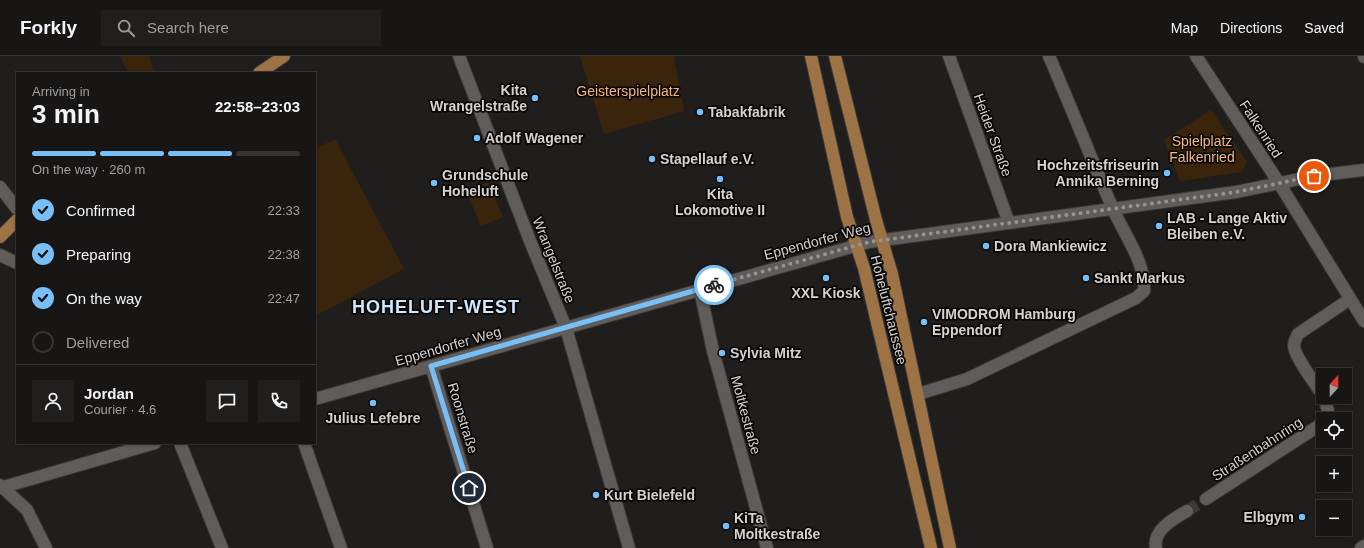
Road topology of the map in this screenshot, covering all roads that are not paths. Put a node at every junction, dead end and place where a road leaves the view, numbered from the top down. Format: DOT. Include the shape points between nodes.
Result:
graph roads {
  1 [pos="284,56"];
  2 [pos="459,56"];
  3 [pos="811,56"];
  4 [pos="835,56"];
  5 [pos="949,56"];
  6 [pos="1049,56"];
  7 [pos="1196,56"];
  8 [pos="260,72"];
  9 [pos="1364,170"];
  10 [pos="1279,183"];
  11 [pos="0,187"];
  12 [pos="16,208"];
  13 [pos="1113,209"];
  14 [pos="16,221"];
  15 [pos="1009,223"];
  16 [pos="0,238"];
  17 [pos="883,240"];
  18 [pos="856,245"];
  19 [pos="0,255"];
  20 [pos="16,263"];
  21 [pos="700,290"];
  22 [pos="1350,299"];
  23 [pos="1364,321"];
  24 [pos="566,328"];
  25 [pos="431,366"];
  26 [pos="1316,385"];
  27 [pos="918,394"];
  28 [pos="316,399"];
  29 [pos="1316,428"];
  30 [pos="146,444"];
  31 [pos="180,444"];
  32 [pos="304,444"];
  33 [pos="129,446"];
  34 [pos="1,487"];
  35 [pos="1206,499"];
  36 [pos="1187,511"];
  37 [pos="1364,546"];
  38 [pos="46,548"];
  39 [pos="222,548"];
  40 [pos="341,548"];
  41 [pos="487,548"];
  42 [pos="629,548"];
  43 [pos="767,548"];
  44 [pos="931,548"];
  45 [pos="950,548"];
  46 [pos="1156,548"];
  47 [pos="1361,548"];
  1 -- 8 [label="main road"];
  2 -- 24 [label="street, Wrangelstraße"];
  3 -- 18 [label="main road, Hoheluftchaussee" via="847,217"];
  4 -- 17 [label="main road, Hoheluftchaussee"];
  5 -- 15 [label="street, Heider Straße"];
  6 -- 13 [label="street"];
  7 -- 10 [label="street, Falkenried"];
  9 -- 10 [label="street, Eppendorfer Weg"];
  10 -- 13 [label="street, Eppendorfer Weg" via="1236,192"];
  10 -- 22 [label="street, Falkenried"];
  11 -- 12 [label="street"];
  13 -- 15 [label="street, Eppendorfer Weg"];
  13 -- 27 [label="street" via="1141,268 1145,281 1144,291 1136,298 966,379"];
  14 -- 16 [label="main road"];
  15 -- 17 [label="street, Eppendorfer Weg"];
  17 -- 18 [label="street, Eppendorfer Weg"];
  17 -- 27 [label="main road, Hoheluftchaussee"];
  18 -- 21 [label="street, Eppendorfer Weg"];
  18 -- 44 [label="main road, Hoheluftchaussee" via="864,268"];
  19 -- 20 [label="street"];
  21 -- 24 [label="street, Eppendorfer Weg"];
  21 -- 43 [label="street, Moltkestraße" via="713,351"];
  22 -- 23 [label="street, Falkenried"];
  22 -- 26 [label="street" via="1298,334 1295,340 1297,355"];
  24 -- 25 [label="street, Eppendorfer Weg"];
  24 -- 42 [label="street, Wrangelstraße"];
  25 -- 28 [label="street, Eppendorfer Weg"];
  25 -- 41 [label="street, Roonstraße"];
  27 -- 45 [label="main road, Hoheluftchaussee"];
  29 -- 35 [label="street, Straßenbahnring"];
  30 -- 33 [label="street"];
  31 -- 39 [label="street"];
  32 -- 40 [label="street"];
  33 -- 34 [label="street"];
  34 -- 38 [label="street" via="27,510"];
  36 -- 46 [label="street" via="1162,529"];
  37 -- 47 [label="street"];
}
